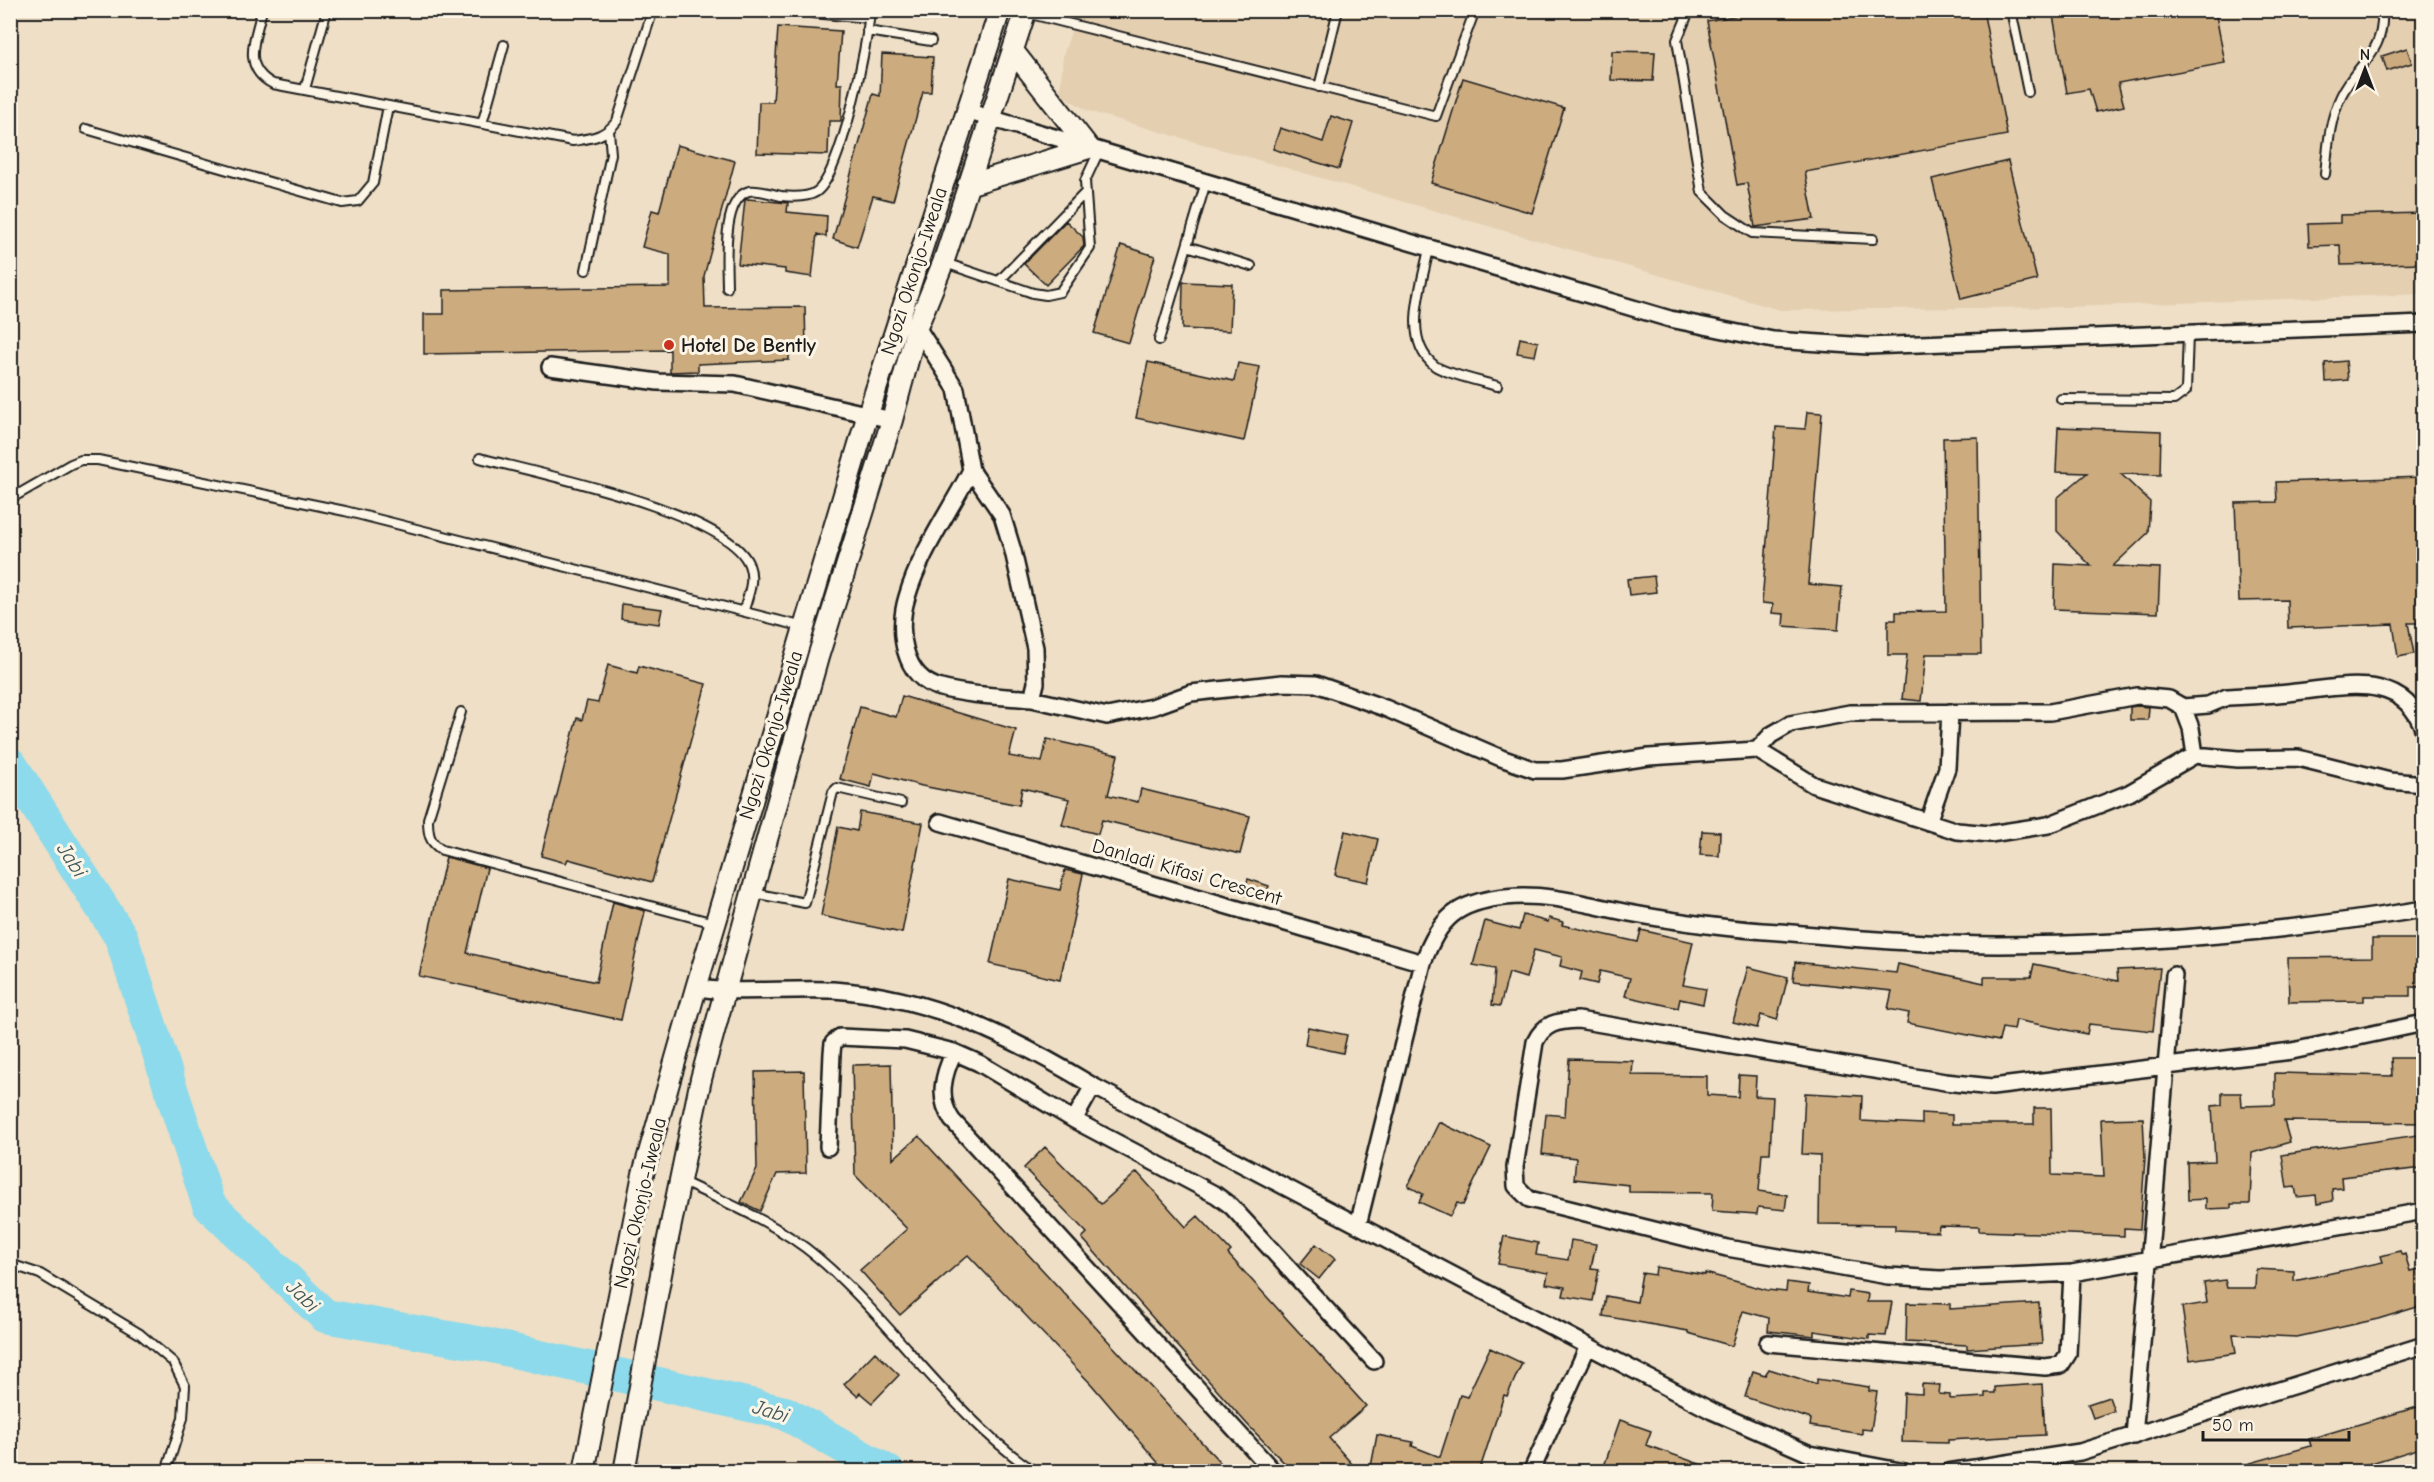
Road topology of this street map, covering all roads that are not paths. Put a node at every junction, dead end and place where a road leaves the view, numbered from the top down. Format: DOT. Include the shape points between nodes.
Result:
graph roads {
  1 [pos="262,10"];
  2 [pos="327,10"];
  3 [pos="653,10"];
  4 [pos="808,10"];
  5 [pos="1000,10"];
  6 [pos="1338,10"];
  7 [pos="1475,10"];
  8 [pos="1694,10"];
  9 [pos="2011,10"];
  10 [pos="2382,10"];
  11 [pos="1026,12"];
  12 [pos="869,14"];
  13 [pos="867,31"];
  14 [pos="931,41"];
  15 [pos="504,45"];
  16 [pos="1012,51"];
  17 [pos="1319,87"];
  18 [pos="305,90"];
  19 [pos="2028,92"];
  20 [pos="388,106"];
  21 [pos="966,111"];
  22 [pos="990,118"];
  23 [pos="482,124"];
  24 [pos="86,129"];
  25 [pos="609,131"];
  26 [pos="1094,150"];
  27 [pos="2325,174"];
  28 [pos="1206,182"];
  29 [pos="968,185"];
  30 [pos="1084,194"];
  31 [pos="1873,239"];
  32 [pos="1187,246"];
  33 [pos="1429,248"];
  34 [pos="944,262"];
  35 [pos="1251,266"];
  36 [pos="586,270"];
  37 [pos="1000,280"];
  38 [pos="727,288"];
  39 [pos="2424,324"];
  40 [pos="917,327"];
  41 [pos="2188,334"];
  42 [pos="1159,340"];
  43 [pos="550,367"];
  44 [pos="1497,386"];
  45 [pos="2061,399"];
  46 [pos="868,414"];
  47 [pos="892,420"];
  48 [pos="480,458"];
  49 [pos="971,470"];
  50 [pos="10,499"];
  51 [pos="744,610"];
  52 [pos="804,627"];
  53 [pos="1032,699"];
  54 [pos="2183,707"];
  55 [pos="461,712"];
  56 [pos="1950,712"];
  57 [pos="2424,730"];
  58 [pos="1757,750"];
  59 [pos="2195,755"];
  60 [pos="2424,784"];
  61 [pos="901,803"];
  62 [pos="940,822"];
  63 [pos="1928,822"];
  64 [pos="752,892"];
  65 [pos="2424,909"];
  66 [pos="714,923"];
  67 [pos="1423,963"];
  68 [pos="2174,975"];
  69 [pos="696,988"];
  70 [pos="727,992"];
  71 [pos="2424,1023"];
  72 [pos="954,1052"];
  73 [pos="2167,1065"];
  74 [pos="1093,1086"];
  75 [pos="1074,1120"];
  76 [pos="828,1147"];
  77 [pos="680,1180"];
  78 [pos="2424,1211"];
  79 [pos="1358,1225"];
  80 [pos="2150,1260"];
  81 [pos="10,1264"];
  82 [pos="2072,1273"];
  83 [pos="1768,1343"];
  84 [pos="1588,1346"];
  85 [pos="2424,1346"];
  86 [pos="1374,1361"];
  87 [pos="2134,1436"];
  88 [pos="2017,1467"];
  89 [pos="166,1472"];
  90 [pos="584,1472"];
  91 [pos="624,1472"];
  92 [pos="1035,1472"];
  93 [pos="1274,1472"];
  94 [pos="1531,1472"];
  95 [pos="1905,1472"];
  96 [pos="1948,1472"];
  1 -- 18 [label="lane" via="252,65 260,77 273,84"];
  2 -- 18 [label="lane"];
  3 -- 25 [label="lane" via="617,121"];
  4 -- 12 [label="lane"];
  5 -- 21 [label="street, Ngozi Okonjo-Iweala"];
  6 -- 17 [label="lane"];
  7 -- 17 [label="lane" via="1436,116"];
  8 -- 31 [label="lane" via="1687,15 1677,40 1702,192 1725,215 1752,233"];
  9 -- 19 [label="lane"];
  10 -- 27 [label="lane" via="2379,44 2341,95 2330,125"];
  11 -- 16 [label="street, Ngozi Okonjo-Iweala"];
  11 -- 17 [label="lane"];
  12 -- 13 [label="lane"];
  13 -- 14 [label="lane"];
  13 -- 38 [label="lane" via="843,138 828,181 815,193 793,198 750,191 737,198 731,210 727,244"];
  15 -- 23 [label="lane"];
  16 -- 22 [label="street, Ngozi Okonjo-Iweala"];
  16 -- 26 [label="street"];
  18 -- 20 [label="lane"];
  20 -- 23 [label="lane"];
  20 -- 24 [label="lane" via="373,183 358,201 342,203"];
  21 -- 22 [label="street"];
  21 -- 46 [label="street, Ngozi Okonjo-Iweala"];
  22 -- 26 [label="street"];
  22 -- 29 [label="street, Ngozi Okonjo-Iweala"];
  23 -- 25 [label="lane" via="573,141"];
  25 -- 36 [label="lane" via="611,154"];
  26 -- 28 [label="street"];
  26 -- 29 [label="street"];
  26 -- 30 [label="lane"];
  28 -- 32 [label="lane"];
  28 -- 33 [label="street"];
  29 -- 34 [label="street, Ngozi Okonjo-Iweala"];
  30 -- 37 [label="lane"];
  30 -- 37 [label="lane" via="1090,248 1060,292 1033,293"];
  32 -- 35 [label="lane"];
  32 -- 42 [label="lane"];
  33 -- 41 [label="street" via="1670,320 1773,340 1868,346"];
  33 -- 44 [label="lane" via="1416,319 1417,342 1435,366"];
  34 -- 37 [label="lane"];
  34 -- 40 [label="street, Ngozi Okonjo-Iweala"];
  39 -- 41 [label="street"];
  40 -- 47 [label="street, Ngozi Okonjo-Iweala"];
  40 -- 49 [label="street" via="956,389"];
  41 -- 45 [label="lane" via="2186,391 2181,397"];
  43 -- 46 [label="street" via="658,382 735,384"];
  46 -- 47 [label="street"];
  46 -- 52 [label="street, Ngozi Okonjo-Iweala"];
  47 -- 64 [label="street, Ngozi Okonjo-Iweala" via="818,657"];
  48 -- 51 [label="lane" via="660,506 733,544 749,566 750,588"];
  49 -- 53 [label="street" via="1002,515 1014,551 1035,648 1036,683"];
  49 -- 53 [label="street" via="906,598 903,650 918,675 940,688"];
  50 -- 51 [label="lane" via="71,464 98,460 345,512"];
  51 -- 52 [label="lane"];
  52 -- 66 [label="street, Ngozi Okonjo-Iweala"];
  53 -- 58 [label="street" via="1107,716 1152,707 1191,693 1282,682 1316,684 1535,770 1562,770 1649,756"];
  54 -- 56 [label="street" via="2169,699 2137,696 2050,712"];
  54 -- 57 [label="street" via="2208,705 2227,697 2359,685 2386,690 2407,702"];
  54 -- 59 [label="street"];
  55 -- 66 [label="lane" via="428,819 428,835 433,844 442,850"];
  56 -- 58 [label="street" via="1850,713 1790,724 1771,735"];
  56 -- 63 [label="street" via="1947,768"];
  58 -- 63 [label="street" via="1814,785"];
  59 -- 60 [label="street" via="2298,758 2390,781"];
  59 -- 63 [label="street" via="2129,793 2048,825 1990,834 1957,831"];
  61 -- 64 [label="lane" via="837,788 805,903"];
  62 -- 67 [label="street, Danladi Kifasi Crescent"];
  64 -- 70 [label="street, Ngozi Okonjo-Iweala"];
  65 -- 67 [label="street" via="2329,925 2163,939 1997,945 1749,930 1556,898 1508,896 1475,901 1445,918 1431,939"];
  66 -- 69 [label="street, Ngozi Okonjo-Iweala"];
  67 -- 79 [label="street"];
  68 -- 73 [label="street"];
  69 -- 70 [label="street"];
  69 -- 90 [label="street, Ngozi Okonjo-Iweala" via="643,1174"];
  70 -- 74 [label="street" via="832,990 886,995 947,1011 1003,1035"];
  70 -- 77 [label="street, Ngozi Okonjo-Iweala" via="701,1079"];
  71 -- 73 [label="street" via="2292,1051"];
  72 -- 75 [label="street"];
  72 -- 76 [label="street" via="905,1040 840,1037 833,1043"];
  72 -- 93 [label="street" via="943,1082 945,1110 952,1120"];
  73 -- 80 [label="street"];
  73 -- 82 [label="street" via="1992,1087 1578,1020 1557,1021 1541,1029 1535,1042 1515,1167 1516,1186 1529,1199 1727,1248 1888,1276 1940,1280"];
  74 -- 75 [label="street"];
  74 -- 79 [label="street"];
  75 -- 86 [label="street" via="1231,1206"];
  77 -- 91 [label="street, Ngozi Okonjo-Iweala"];
  77 -- 92 [label="lane" via="756,1218 815,1255 843,1280 988,1437"];
  78 -- 80 [label="street"];
  79 -- 84 [label="street"];
  80 -- 82 [label="street"];
  80 -- 87 [label="street"];
  81 -- 89 [label="lane" via="50,1280 140,1334 173,1362 185,1386 183,1418"];
  82 -- 83 [label="street" via="2068,1354 2061,1365 2045,1367"];
  84 -- 94 [label="street"];
  84 -- 95 [label="street" via="1712,1411 1810,1454"];
  85 -- 87 [label="street"];
  87 -- 88 [label="street"];
  88 -- 96 [label="street"];
}
